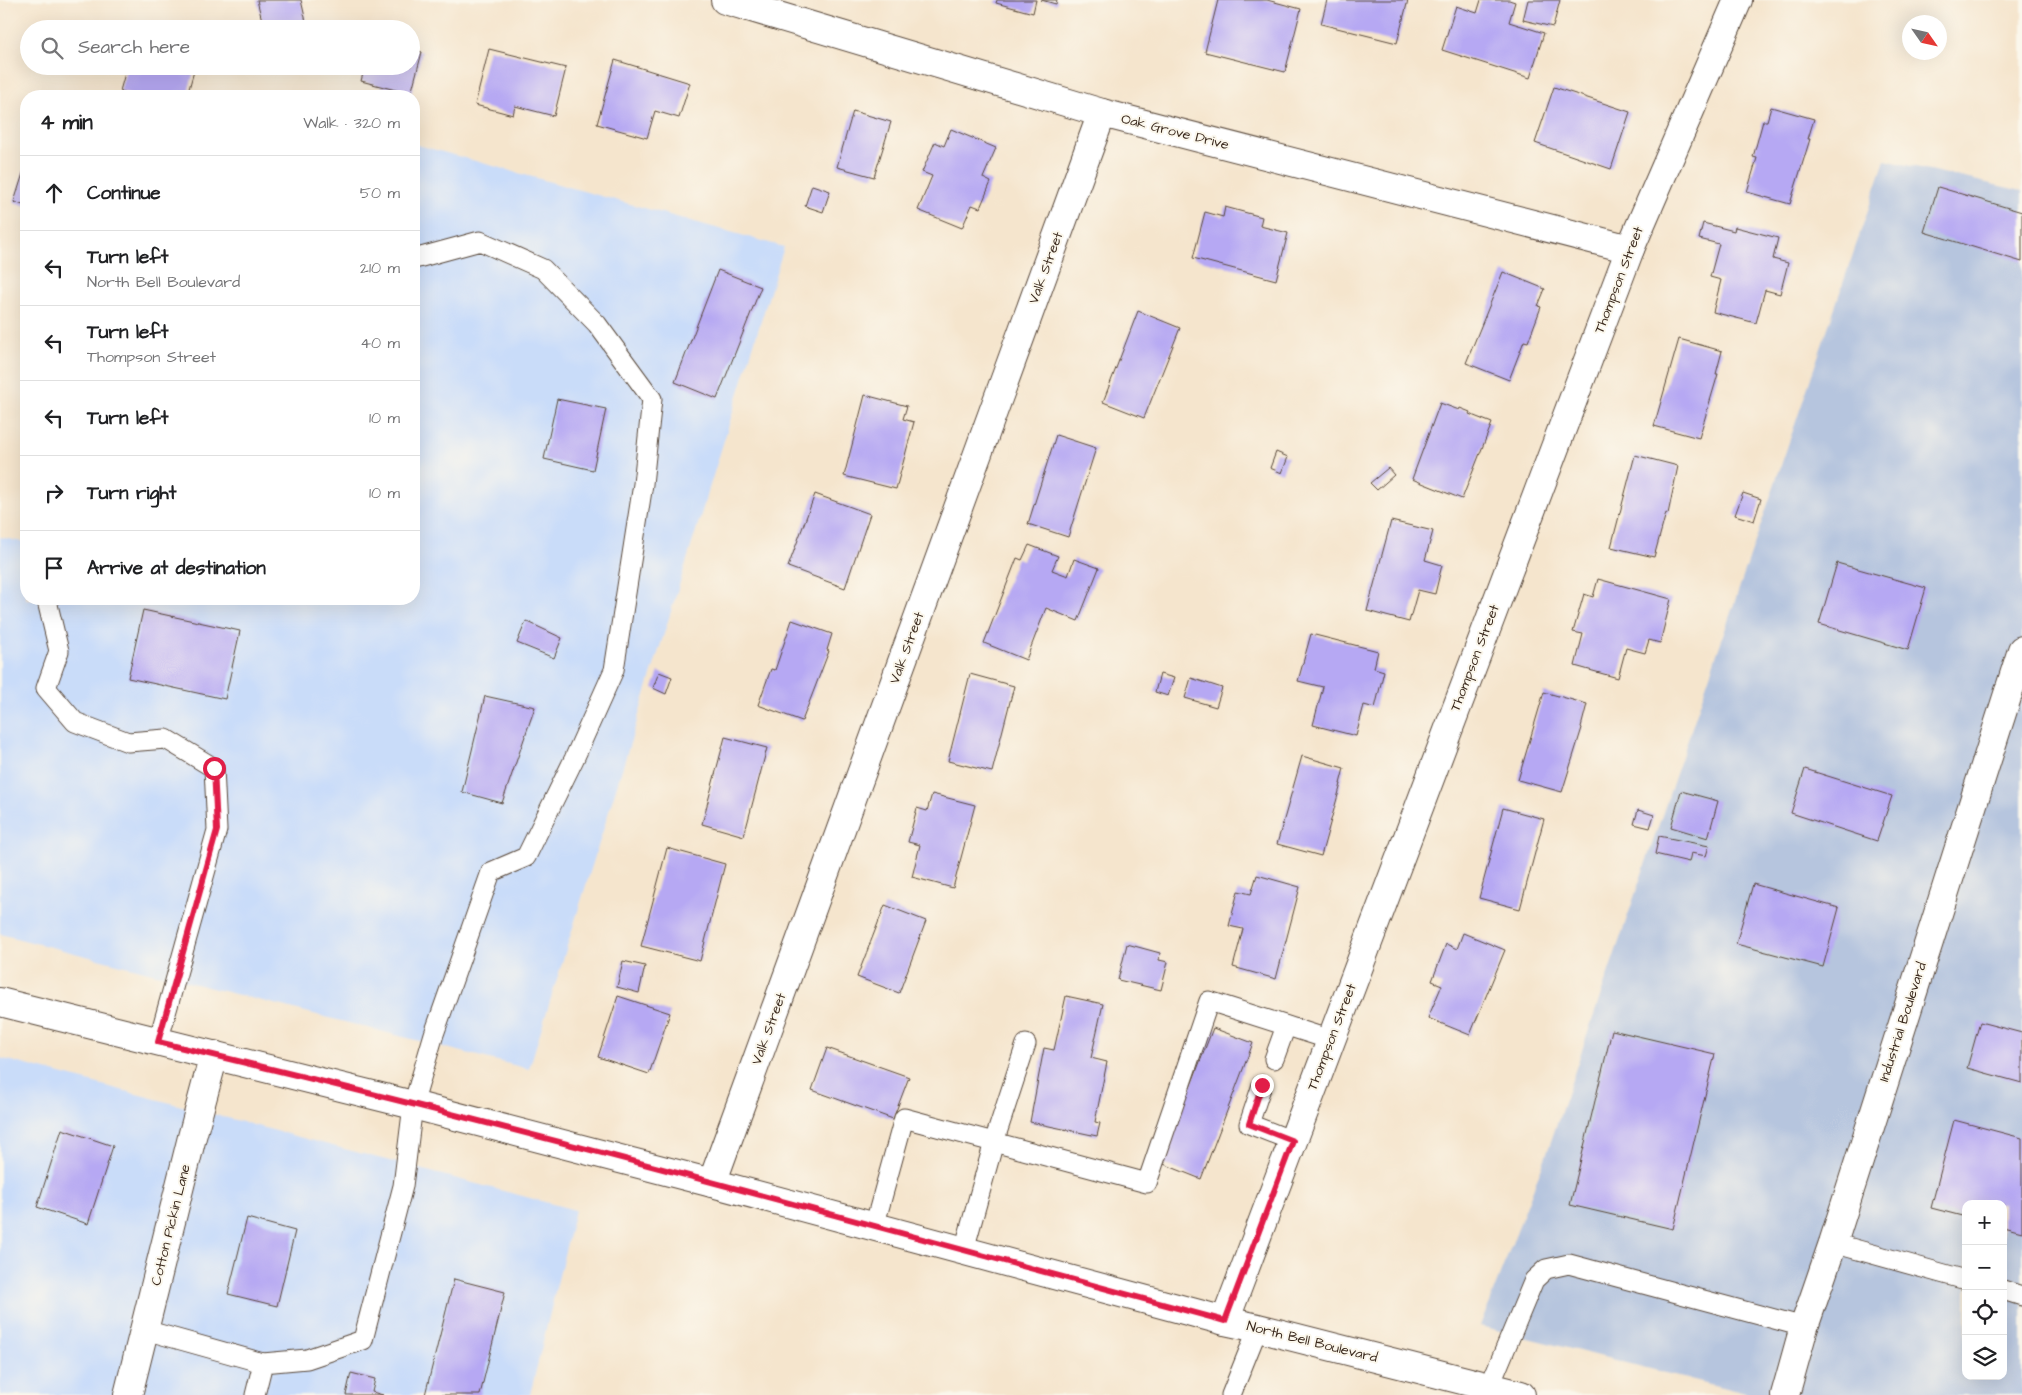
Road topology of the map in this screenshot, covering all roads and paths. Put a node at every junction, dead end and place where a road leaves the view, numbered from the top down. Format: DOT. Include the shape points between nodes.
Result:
graph roads {
  1 [pos="725,0"];
  2 [pos="1738,0"];
  3 [pos="1102,113"];
  4 [pos="1630,249"];
  5 [pos="420,257"];
  6 [pos="48,605"];
  7 [pos="2022,650"];
  8 [pos="0,1002"];
  9 [pos="1286,1026"];
  10 [pos="1331,1040"];
  11 [pos="158,1042"];
  12 [pos="1026,1044"];
  13 [pos="214,1055"];
  14 [pos="1274,1059"];
  15 [pos="1262,1085"];
  16 [pos="413,1105"];
  17 [pos="1293,1141"];
  18 [pos="994,1142"];
  19 [pos="712,1183"];
  20 [pos="874,1227"];
  21 [pos="1833,1243"];
  22 [pos="964,1250"];
  23 [pos="1962,1279"];
  24 [pos="2007,1291"];
  25 [pos="2022,1296"];
  26 [pos="1225,1321"];
  27 [pos="1804,1327"];
  28 [pos="1258,1328"];
  29 [pos="145,1330"];
  30 [pos="263,1363"];
  31 [pos="1487,1391"];
  32 [pos="128,1395"];
  33 [pos="255,1395"];
  34 [pos="1231,1395"];
  35 [pos="1522,1395"];
  36 [pos="1785,1395"];
  1 -- 3 [label="street, Oak Grove Drive"];
  2 -- 4 [label="street, Thompson Street"];
  3 -- 4 [label="street, Oak Grove Drive"];
  3 -- 19 [label="street, Valk Street"];
  4 -- 10 [label="street, Thompson Street"];
  5 -- 16 [label="lane" via="480,241 543,269 598,324 652,400 643,484 614,670 526,857 491,872 434,1034"];
  6 -- 11 [label="lane" via="60,651 46,688 75,722 128,742 166,739 214,768 217,830"];
  7 -- 21 [label="street, Industrial Boulevard"];
  8 -- 11 [label="street, North Bell Boulevard"];
  9 -- 10 [label="lane"];
  9 -- 14 [label="lane"];
  9 -- 18 [label="lane" via="1209,1001 1147,1183"];
  10 -- 17 [label="street, Thompson Street"];
  11 -- 13 [label="street, North Bell Boulevard"];
  12 -- 18 [label="lane"];
  13 -- 16 [label="street, North Bell Boulevard"];
  13 -- 29 [label="street, Cotton Pickin Lane"];
  15 -- 17 [label="lane" via="1249,1124"];
  16 -- 19 [label="street, North Bell Boulevard"];
  16 -- 30 [label="lane" via="403,1186 363,1340 307,1360"];
  17 -- 26 [label="street, Thompson Street"];
  18 -- 20 [label="lane" via="904,1118"];
  18 -- 22 [label="lane"];
  19 -- 20 [label="street, North Bell Boulevard"];
  20 -- 22 [label="street, North Bell Boulevard"];
  21 -- 23 [label="lane"];
  21 -- 27 [label="street, Industrial Boulevard"];
  22 -- 26 [label="street, North Bell Boulevard"];
  24 -- 25 [label="lane"];
  26 -- 28 [label="street, North Bell Boulevard"];
  27 -- 31 [label="lane" via="1569,1264 1546,1269 1534,1280"];
  27 -- 36 [label="street, Industrial Boulevard"];
  28 -- 31 [label="street, North Bell Boulevard"];
  28 -- 34 [label="lane"];
  29 -- 30 [label="lane"];
  29 -- 32 [label="street, Cotton Pickin Lane"];
  30 -- 33 [label="lane"];
  31 -- 35 [label="street, North Bell Boulevard"];
}
